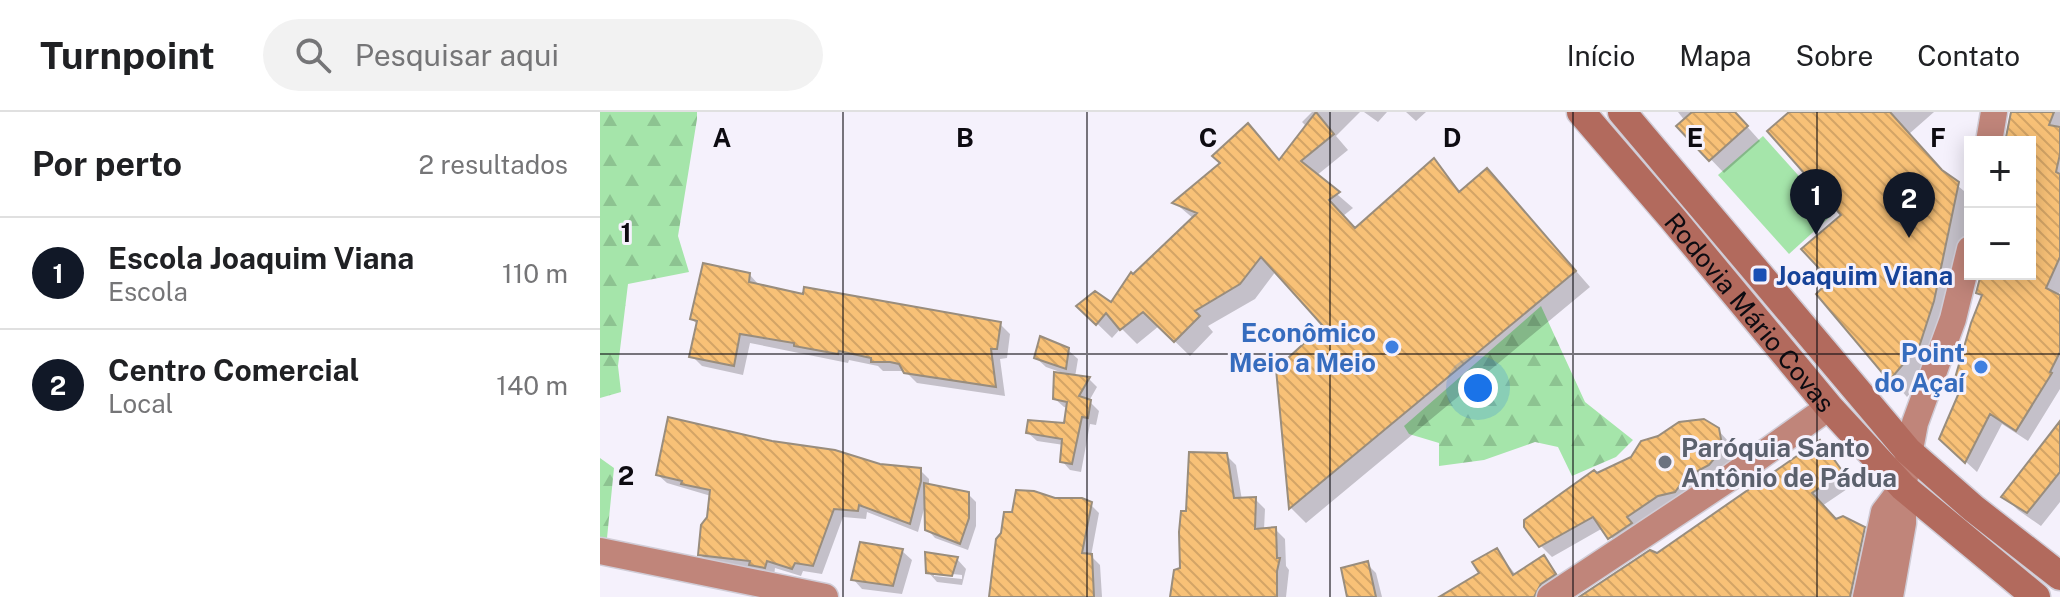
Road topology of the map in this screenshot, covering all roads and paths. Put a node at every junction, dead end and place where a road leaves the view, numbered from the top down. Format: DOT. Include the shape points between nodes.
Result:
graph roads {
  1 [pos="1581,112"];
  2 [pos="1622,112"];
  3 [pos="1994,112"];
  4 [pos="1990,136"];
  5 [pos="1964,274"];
  6 [pos="1829,407"];
  7 [pos="1908,451"];
  8 [pos="1903,487"];
  9 [pos="600,551"];
  10 [pos="2060,576"];
  11 [pos="825,597"];
  12 [pos="1550,597"];
  13 [pos="1866,597"];
  14 [pos="1890,597"];
  15 [pos="2036,597"];
  1 -- 6 [label="main road, Rodovia Mário Covas"];
  2 -- 7 [label="main road, Rodovia Mário Covas"];
  3 -- 4 [label="street"];
  5 -- 7 [label="street"];
  6 -- 8 [label="main road, Rodovia Mário Covas"];
  6 -- 12 [label="street"];
  7 -- 8 [label="street"];
  7 -- 10 [label="main road, Rodovia Mário Covas"];
  8 -- 13 [label="street" via="1884,512"];
  8 -- 14 [label="street" via="1903,523"];
  8 -- 15 [label="main road, Rodovia Mário Covas"];
  9 -- 11 [label="street"];
}
